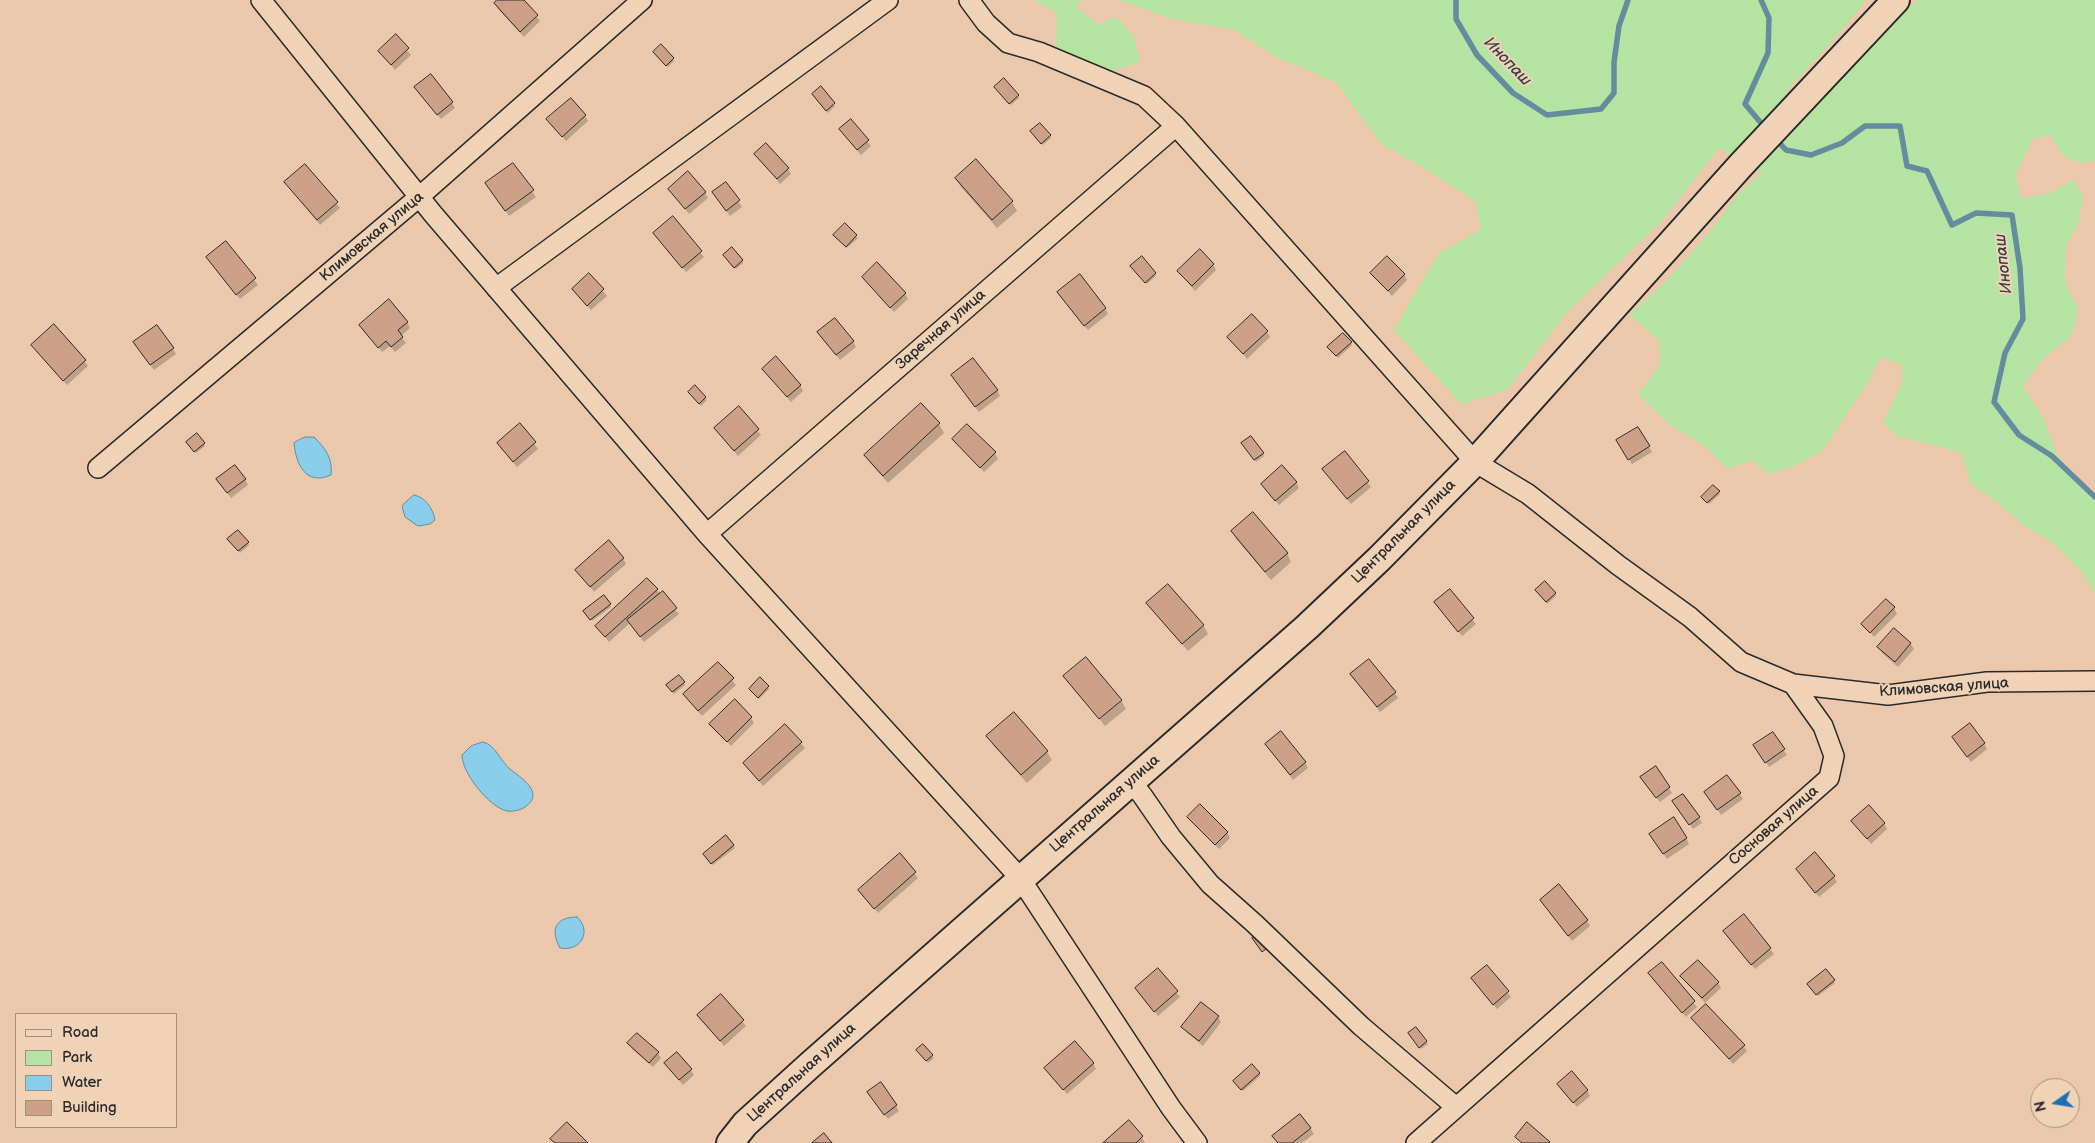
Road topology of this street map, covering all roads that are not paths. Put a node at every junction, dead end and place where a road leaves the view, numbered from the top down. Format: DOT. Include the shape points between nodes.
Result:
graph roads {
  1 [pos="261,0"];
  2 [pos="642,0"];
  3 [pos="888,0"];
  4 [pos="969,0"];
  5 [pos="1896,0"];
  6 [pos="1176,126"];
  7 [pos="419,197"];
  8 [pos="496,288"];
  9 [pos="1475,462"];
  10 [pos="98,468"];
  11 [pos="707,534"];
  12 [pos="2095,680"];
  13 [pos="1793,684"];
  14 [pos="1130,782"];
  15 [pos="1020,878"];
  16 [pos="1456,1107"];
  17 [pos="730,1143"];
  18 [pos="1197,1143"];
  19 [pos="1416,1143"];
  1 -- 7 [label="street"];
  2 -- 7 [label="street, Климовская улица"];
  3 -- 8 [label="street"];
  4 -- 6 [label="street" via="1008,43 1039,52 1144,96"];
  5 -- 9 [label="street, Центральная улица" via="1741,165"];
  6 -- 9 [label="street"];
  6 -- 11 [label="street, Заречная улица"];
  7 -- 8 [label="street"];
  7 -- 10 [label="street, Климовская улица"];
  8 -- 11 [label="street"];
  9 -- 13 [label="street" via="1528,494 1690,617 1741,662"];
  9 -- 14 [label="street, Центральная улица" via="1314,620"];
  11 -- 15 [label="street"];
  12 -- 13 [label="street, Климовская улица" via="1987,682 1888,695"];
  13 -- 16 [label="street, Сосновая улица" via="1823,726 1834,756 1828,778"];
  14 -- 15 [label="street, Центральная улица"];
  14 -- 16 [label="street" via="1210,884 1361,1026"];
  15 -- 17 [label="street, Центральная улица" via="745,1124"];
  15 -- 18 [label="street"];
  16 -- 19 [label="street, Сосновая улица"];
}
